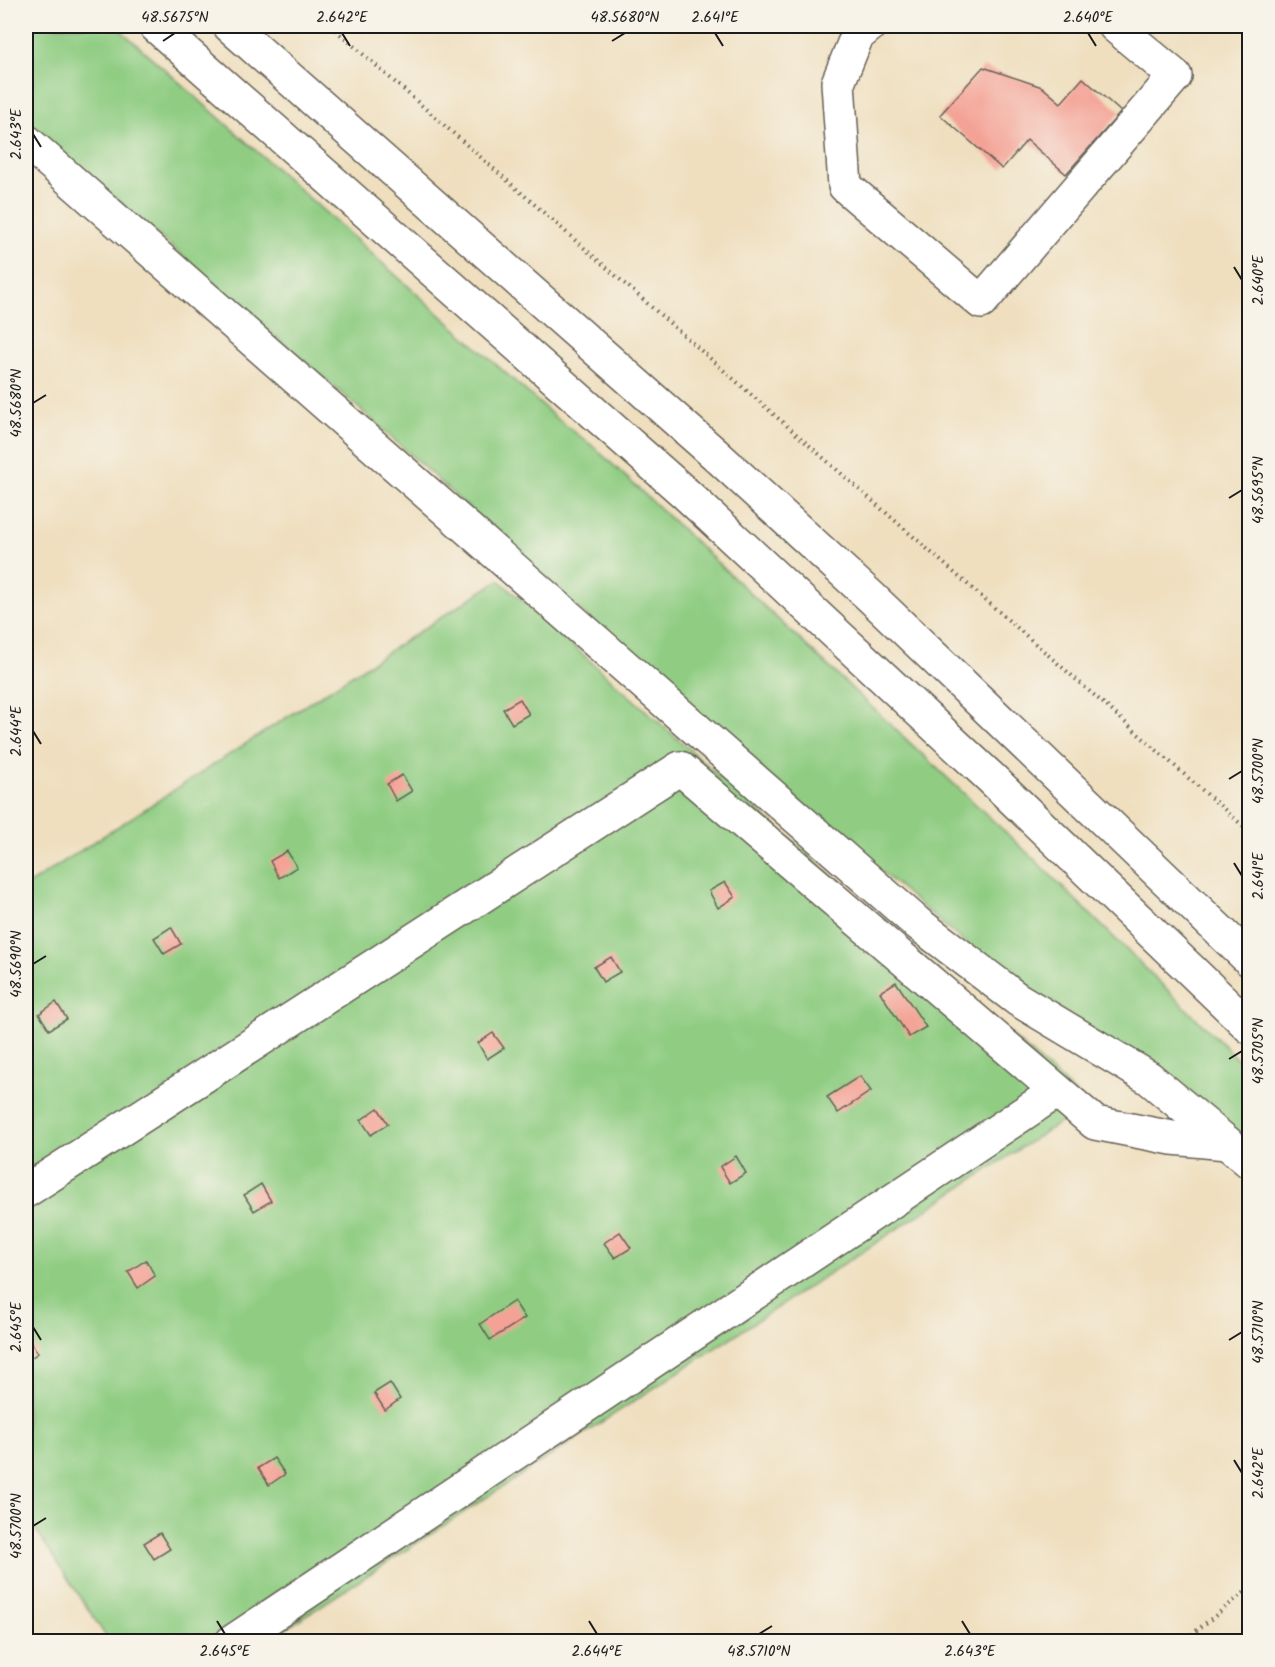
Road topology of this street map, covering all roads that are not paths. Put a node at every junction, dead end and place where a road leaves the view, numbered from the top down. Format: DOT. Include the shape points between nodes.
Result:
graph roads {
  1 [pos="156,26"];
  2 [pos="230,26"];
  3 [pos="869,26"];
  4 [pos="1115,26"];
  5 [pos="26,141"];
  6 [pos="1250,960"];
  7 [pos="1250,1027"];
  8 [pos="1058,1091"];
  9 [pos="1238,1152"];
  10 [pos="26,1191"];
  11 [pos="232,1641"];
  1 -- 7 [label="main road" via="686,494 991,778"];
  2 -- 6 [label="main road" via="871,597"];
  3 -- 4 [label="main road" via="857,36 838,83 845,186 981,302 1175,76"];
  5 -- 9 [label="main road" via="916,922 1017,999 1149,1078"];
  8 -- 9 [label="main road" via="1095,1123"];
  8 -- 10 [label="main road" via="680,768"];
  8 -- 11 [label="main road"];
}
